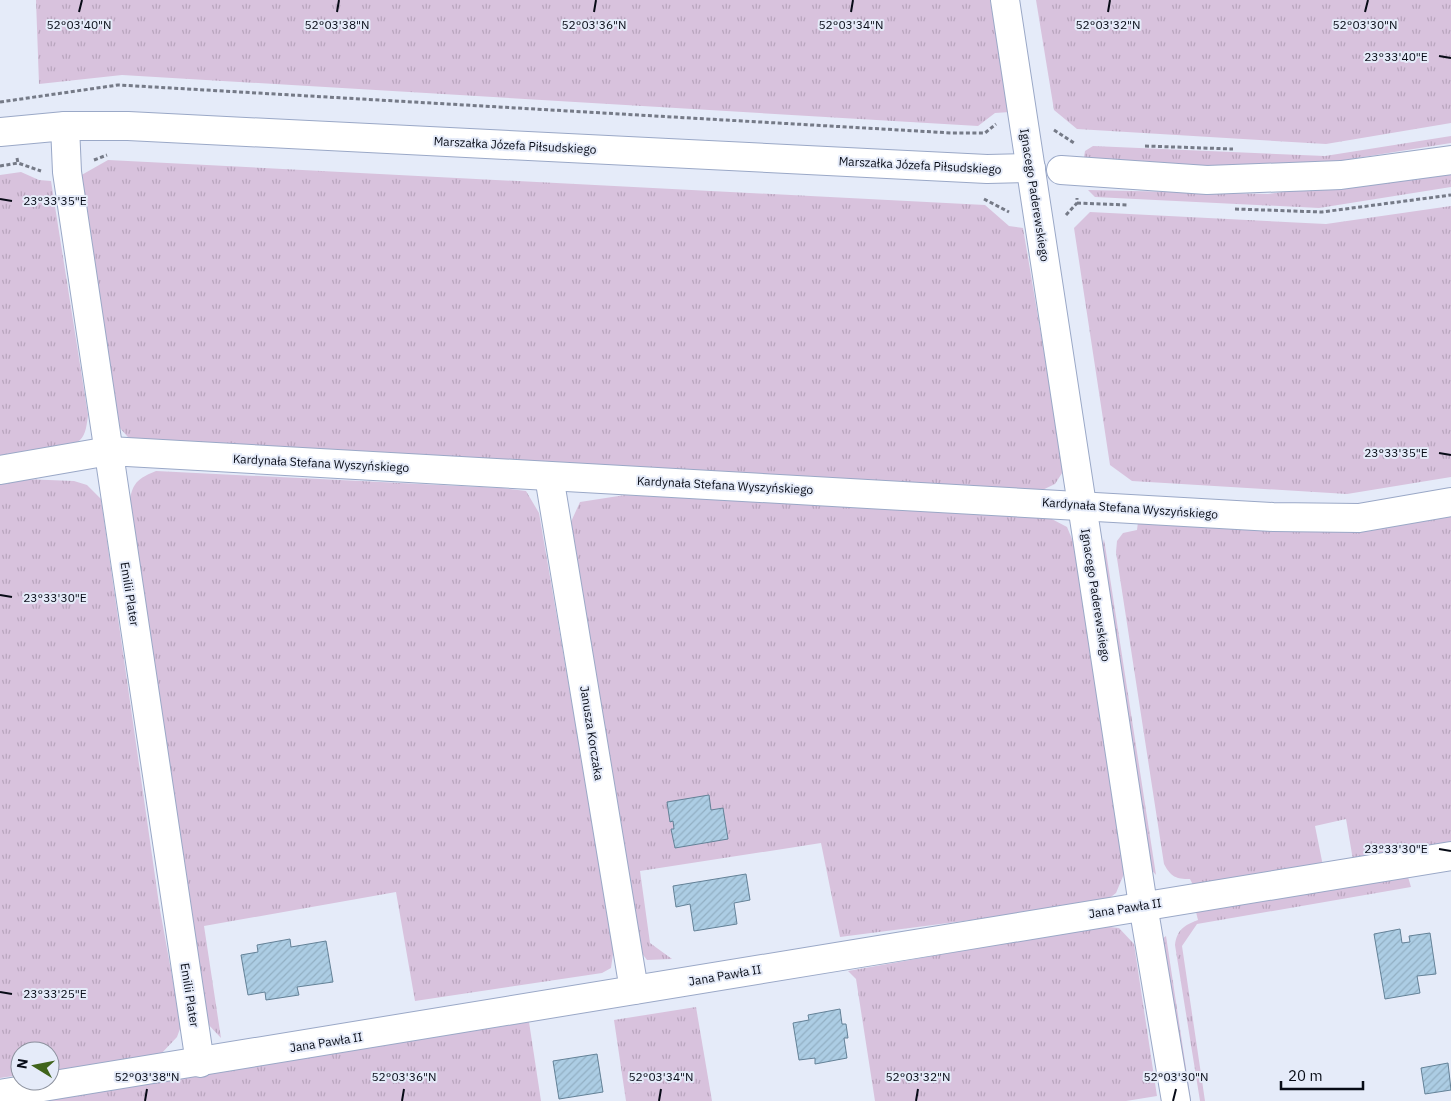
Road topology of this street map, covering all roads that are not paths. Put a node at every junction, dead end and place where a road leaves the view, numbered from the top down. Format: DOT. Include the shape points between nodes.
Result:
graph roads {
  1 [pos="1005,0"];
  2 [pos="65,126"];
  3 [pos="0,132"];
  4 [pos="1451,160"];
  5 [pos="1031,168"];
  6 [pos="1061,170"];
  7 [pos="109,451"];
  8 [pos="0,470"];
  9 [pos="549,476"];
  10 [pos="1451,502"];
  11 [pos="1082,505"];
  12 [pos="1451,856"];
  13 [pos="1143,905"];
  14 [pos="634,990"];
  15 [pos="200,1063"];
  16 [pos="0,1094"];
  17 [pos="1176,1101"];
  1 -- 5 [label="street, Ignacego Paderewskiego"];
  2 -- 3 [label="street, Marszałka Józefa Piłsudskiego"];
  2 -- 5 [label="street, Marszałka Józefa Piłsudskiego" via="128,126 970,168"];
  2 -- 7 [label="street, Emilii Plater" via="65,161"];
  4 -- 6 [label="street" via="1342,175 1207,180"];
  5 -- 11 [label="street, Ignacego Paderewskiego"];
  7 -- 8 [label="street, Kardynała Stefana Wyszyńskiego"];
  7 -- 9 [label="street, Kardynała Stefana Wyszyńskiego"];
  7 -- 15 [label="street, Emilii Plater"];
  9 -- 11 [label="street, Kardynała Stefana Wyszyńskiego"];
  9 -- 14 [label="street, Janusza Korczaka"];
  10 -- 11 [label="street, Kardynała Stefana Wyszyńskiego" via="1359,518 1254,516"];
  11 -- 13 [label="street, Ignacego Paderewskiego"];
  12 -- 13 [label="street, Jana Pawła II"];
  13 -- 14 [label="street, Jana Pawła II"];
  13 -- 17 [label="street, Ignacego Paderewskiego"];
  14 -- 15 [label="street, Jana Pawła II"];
  15 -- 16 [label="street, Jana Pawła II"];
}
